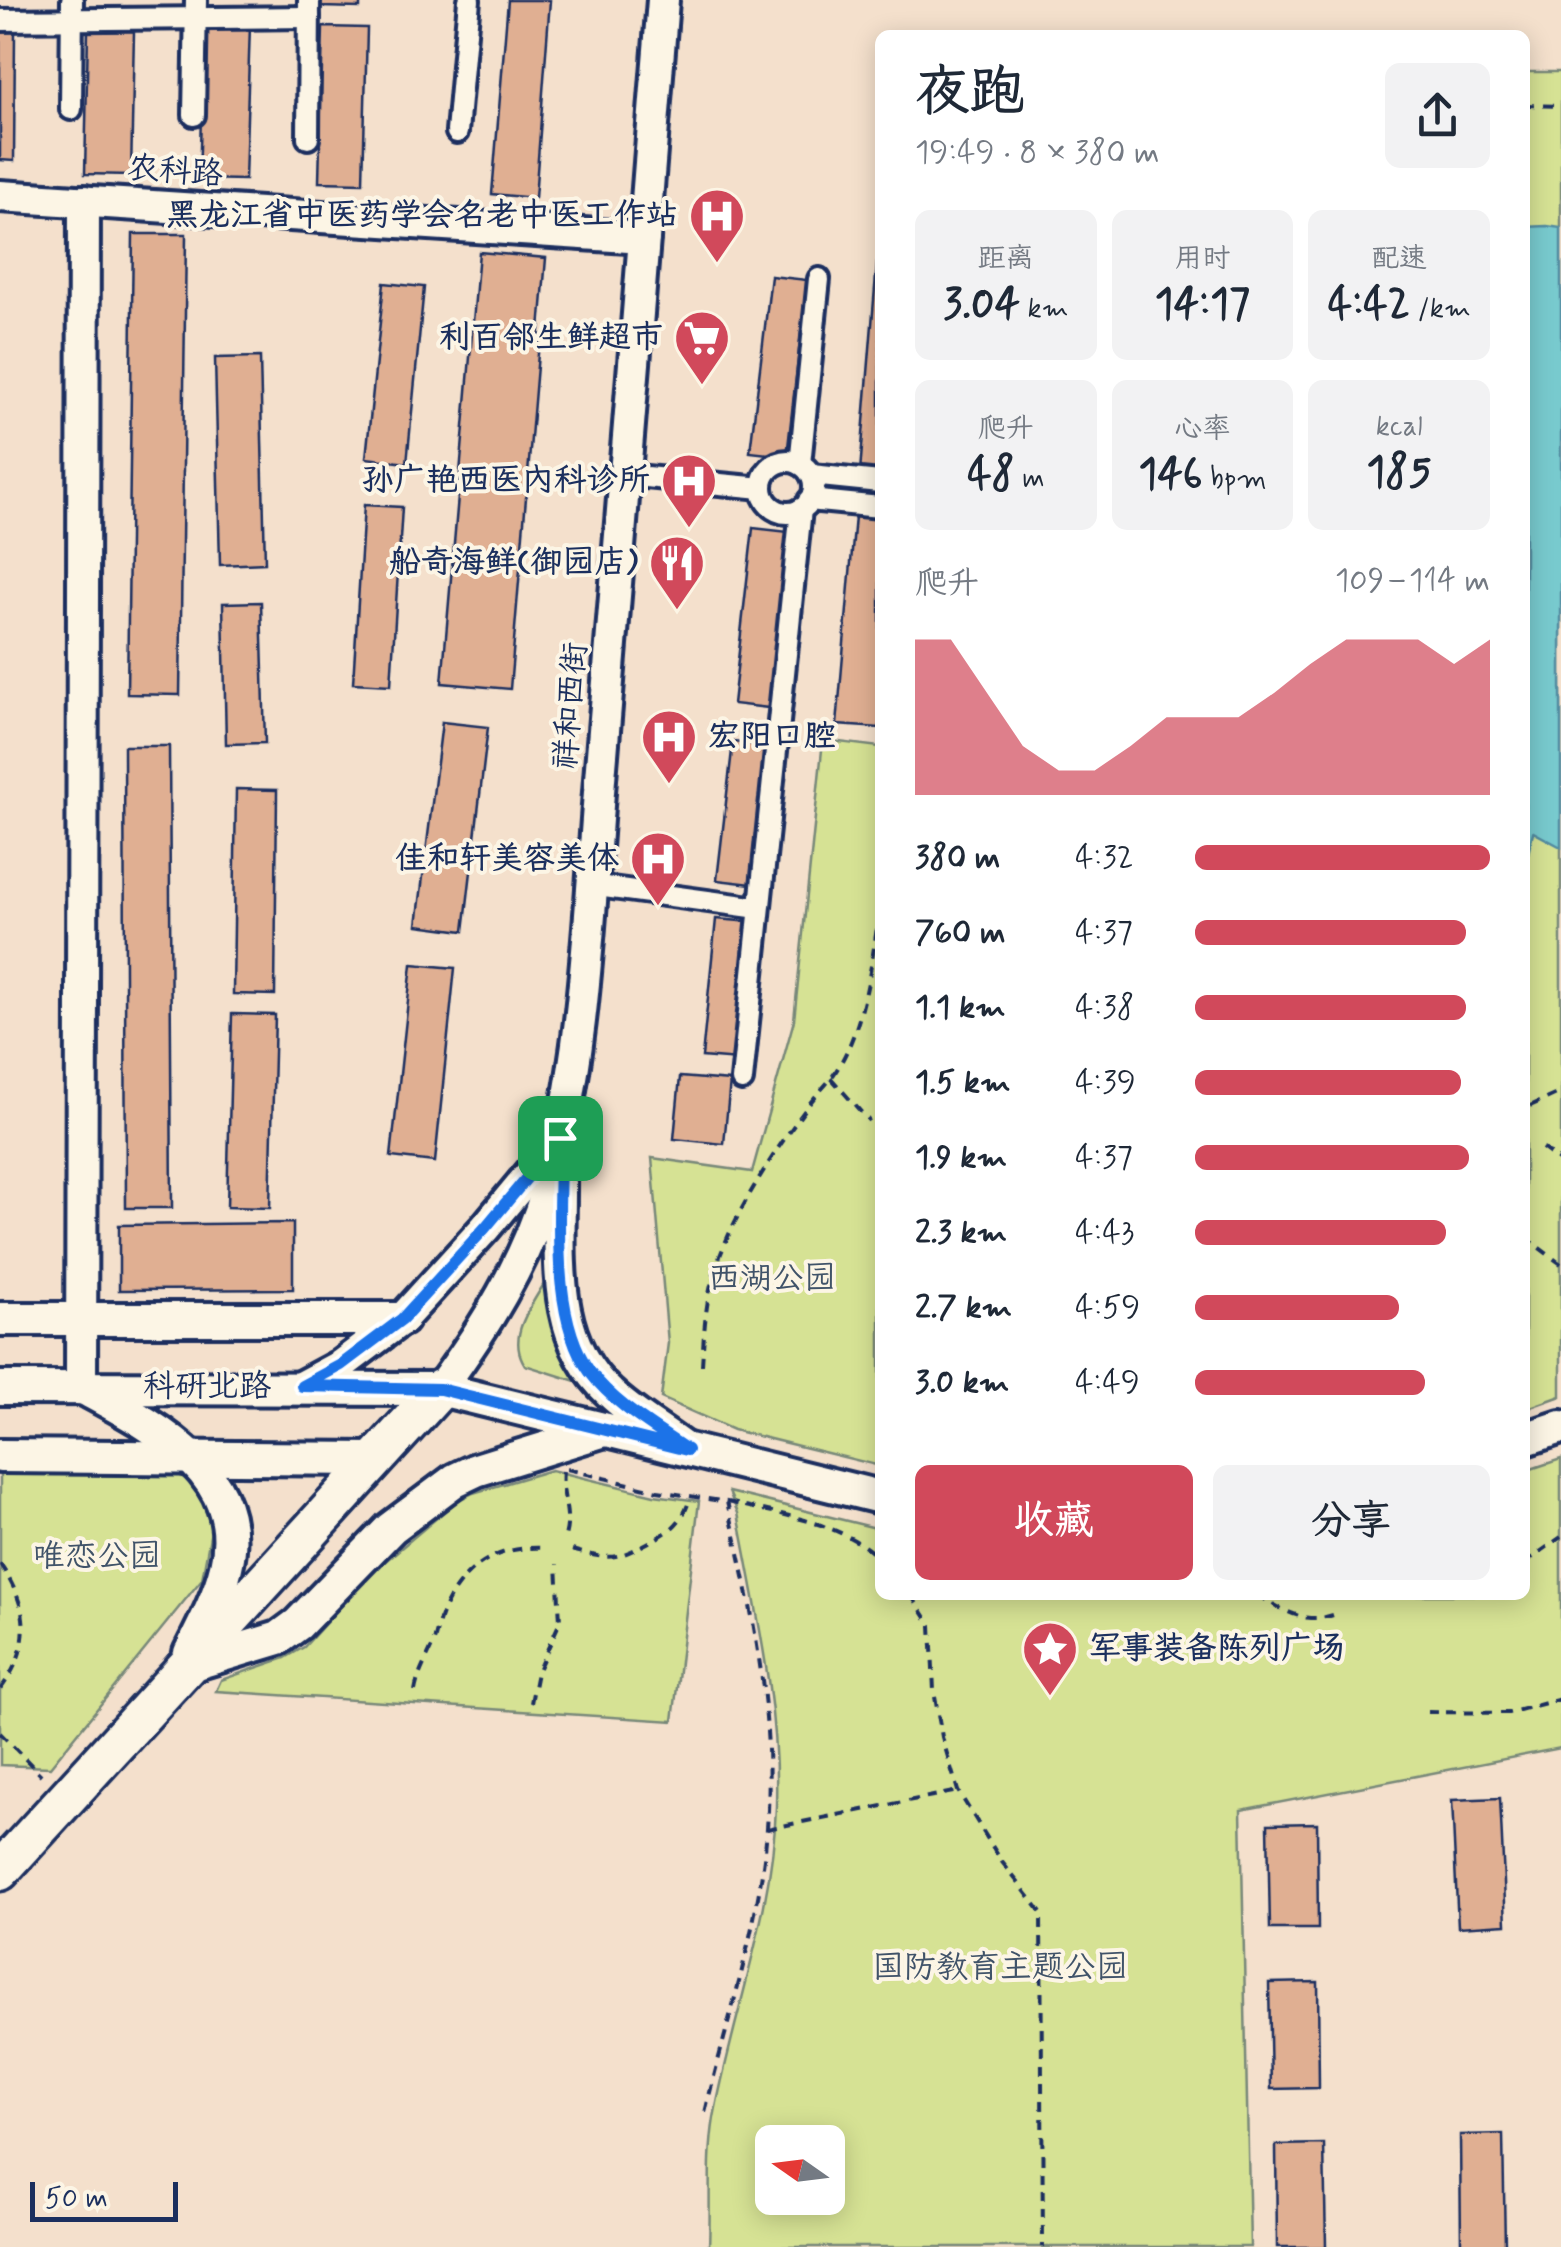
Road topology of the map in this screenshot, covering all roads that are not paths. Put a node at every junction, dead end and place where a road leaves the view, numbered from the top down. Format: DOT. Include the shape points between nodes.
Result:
graph roads {
  1 [pos="468,0"];
  2 [pos="663,0"];
  3 [pos="195,9"];
  4 [pos="309,9"];
  5 [pos="72,10"];
  6 [pos="0,20"];
  7 [pos="71,109"];
  8 [pos="194,115"];
  9 [pos="457,132"];
  10 [pos="308,138"];
  11 [pos="0,196"];
  12 [pos="84,201"];
  13 [pos="644,238"];
  14 [pos="819,278"];
  15 [pos="805,470"];
  16 [pos="626,475"];
  17 [pos="875,481"];
  18 [pos="762,488"];
  19 [pos="805,505"];
  20 [pos="875,507"];
  21 [pos="590,884"];
  22 [pos="759,908"];
  23 [pos="742,1080"];
  24 [pos="560,1138"];
  25 [pos="80,1318"];
  26 [pos="0,1319"];
  27 [pos="402,1319"];
  28 [pos="302,1386"];
  29 [pos="81,1387"];
  30 [pos="0,1388"];
  31 [pos="440,1389"];
  32 [pos="1561,1426"];
  33 [pos="605,1430"];
  34 [pos="1530,1437"];
  35 [pos="687,1450"];
  36 [pos="0,1456"];
  37 [pos="190,1456"];
  38 [pos="376,1459"];
  39 [pos="875,1496"];
  40 [pos="183,1667"];
  41 [pos="0,1871"];
  1 -- 9 [label="street"];
  2 -- 13 [label="main road, 祥和西街"];
  3 -- 4 [label="street"];
  3 -- 5 [label="street"];
  3 -- 8 [label="street"];
  4 -- 10 [label="street"];
  5 -- 6 [label="street"];
  5 -- 7 [label="street"];
  11 -- 12 [label="main road, 农科路"];
  12 -- 13 [label="main road, 农科路"];
  12 -- 25 [label="main road"];
  13 -- 16 [label="main road, 祥和西街"];
  14 -- 15 [label="street"];
  15 -- 17 [label="street"];
  15 -- 18 [label="street" via="787,461 772,466"];
  15 -- 19 [label="street" via="814,487"];
  16 -- 18 [label="street"];
  16 -- 21 [label="main road, 祥和西街"];
  18 -- 19 [label="street" via="775,510"];
  19 -- 20 [label="street"];
  19 -- 22 [label="street"];
  21 -- 22 [label="street"];
  21 -- 24 [label="main road, 祥和西街"];
  22 -- 23 [label="street"];
  24 -- 27 [label="main road"];
  24 -- 31 [label="main road, 祥和西街" via="532,1236 481,1332"];
  24 -- 35 [label="main road" via="562,1295 571,1336 610,1394"];
  25 -- 26 [label="main road"];
  25 -- 27 [label="main road"];
  25 -- 29 [label="main road"];
  27 -- 28 [label="main road"];
  28 -- 29 [label="main road, 科研北路"];
  28 -- 31 [label="main road, 科研北路"];
  29 -- 30 [label="main road, 科研北路"];
  29 -- 37 [label="main road" via="160,1430"];
  31 -- 33 [label="main road, 科研北路"];
  31 -- 38 [label="highway"];
  32 -- 34 [label="main road"];
  33 -- 35 [label="main road, 科研北路"];
  33 -- 40 [label="main road" via="455,1480 391,1528 279,1638"];
  35 -- 39 [label="main road, 科研北路"];
  36 -- 37 [label="main road"];
  37 -- 38 [label="main road"];
  37 -- 40 [label="main road" via="217,1489 230,1534 218,1593"];
  38 -- 40 [label="highway"];
  40 -- 41 [label="highway"];
}
